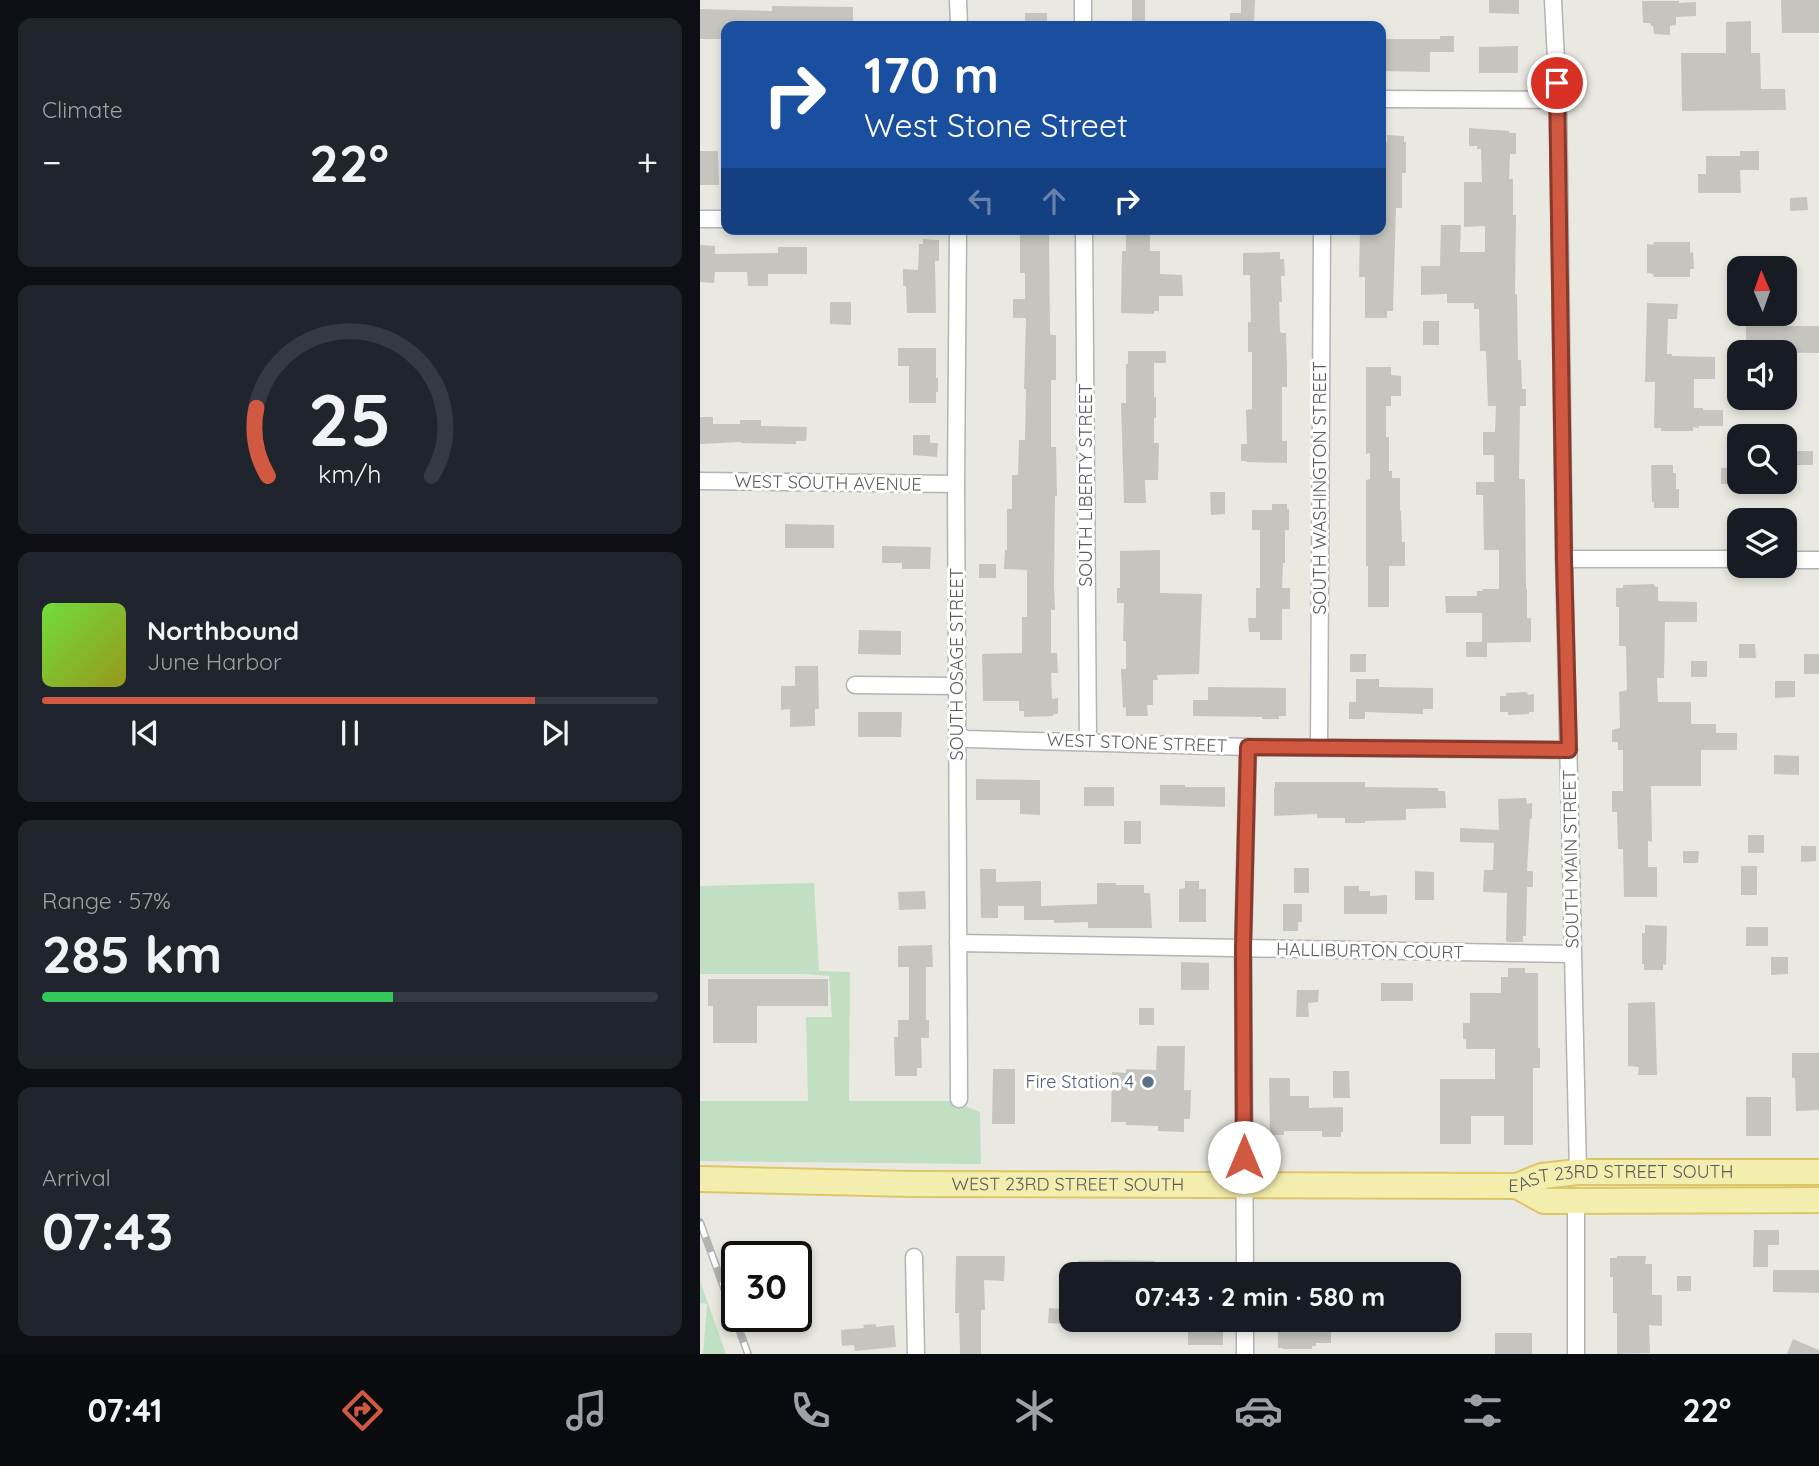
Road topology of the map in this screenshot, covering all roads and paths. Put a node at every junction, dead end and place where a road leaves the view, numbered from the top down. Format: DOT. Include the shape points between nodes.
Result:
graph roads {
  1 [pos="958,0"];
  2 [pos="1083,0"];
  3 [pos="1553,0"];
  4 [pos="958,21"];
  5 [pos="1083,21"];
  6 [pos="1386,99"];
  7 [pos="1558,100"];
  8 [pos="700,219"];
  9 [pos="721,219"];
  10 [pos="958,235"];
  11 [pos="1084,235"];
  12 [pos="1322,235"];
  13 [pos="700,481"];
  14 [pos="956,484"];
  15 [pos="1564,559"];
  16 [pos="1727,559"];
  17 [pos="1797,560"];
  18 [pos="1819,560"];
  19 [pos="855,685"];
  20 [pos="956,686"];
  21 [pos="957,736"];
  22 [pos="1088,741"];
  23 [pos="1248,747"];
  24 [pos="1319,747"];
  25 [pos="1569,750"];
  26 [pos="958,943"];
  27 [pos="1243,948"];
  28 [pos="1573,954"];
  29 [pos="959,1100"];
  30 [pos="1578,1172"];
  31 [pos="1819,1172"];
  32 [pos="700,1179"];
  33 [pos="1244,1185"];
  34 [pos="1517,1186"];
  35 [pos="1577,1200"];
  36 [pos="1819,1200"];
  37 [pos="914,1257"];
  38 [pos="1245,1262"];
  39 [pos="1245,1332"];
  40 [pos="916,1354"];
  41 [pos="1245,1354"];
  42 [pos="1576,1354"];
  1 -- 4 [label="street"];
  2 -- 5 [label="street"];
  3 -- 7 [label="street, SOUTH MAIN STREET"];
  6 -- 7 [label="street"];
  7 -- 15 [label="street, SOUTH MAIN STREET"];
  8 -- 9 [label="street"];
  10 -- 14 [label="street, SOUTH OSAGE STREET"];
  11 -- 22 [label="street, SOUTH LIBERTY STREET"];
  12 -- 24 [label="street, SOUTH WASHINGTON STREET"];
  13 -- 14 [label="street, WEST SOUTH AVENUE"];
  14 -- 20 [label="street, SOUTH OSAGE STREET"];
  15 -- 16 [label="street"];
  15 -- 25 [label="street, SOUTH MAIN STREET"];
  17 -- 18 [label="street"];
  19 -- 20 [label="street"];
  20 -- 21 [label="street, SOUTH OSAGE STREET"];
  21 -- 22 [label="street, WEST STONE STREET"];
  21 -- 26 [label="street, SOUTH OSAGE STREET"];
  22 -- 23 [label="street, WEST STONE STREET"];
  23 -- 24 [label="street, WEST STONE STREET"];
  23 -- 27 [label="street"];
  24 -- 25 [label="street, WEST STONE STREET"];
  25 -- 28 [label="street, SOUTH MAIN STREET"];
  26 -- 27 [label="street, HALLIBURTON COURT"];
  26 -- 29 [label="street, SOUTH OSAGE STREET"];
  27 -- 28 [label="street, HALLIBURTON COURT"];
  27 -- 33 [label="street"];
  28 -- 30 [label="street, SOUTH MAIN STREET"];
  30 -- 31 [label="main road, EAST 23RD STREET SOUTH"];
  30 -- 34 [label="main road, EAST 23RD STREET SOUTH" via="1542,1176"];
  32 -- 33 [label="main road, WEST 23RD STREET SOUTH"];
  33 -- 34 [label="main road, WEST 23RD STREET SOUTH"];
  33 -- 38 [label="street"];
  34 -- 35 [label="main road, EAST 23RD STREET SOUTH" via="1544,1201"];
  35 -- 36 [label="main road, EAST 23RD STREET SOUTH"];
  35 -- 42 [label="street"];
  37 -- 40 [label="street"];
  39 -- 41 [label="street"];
}
